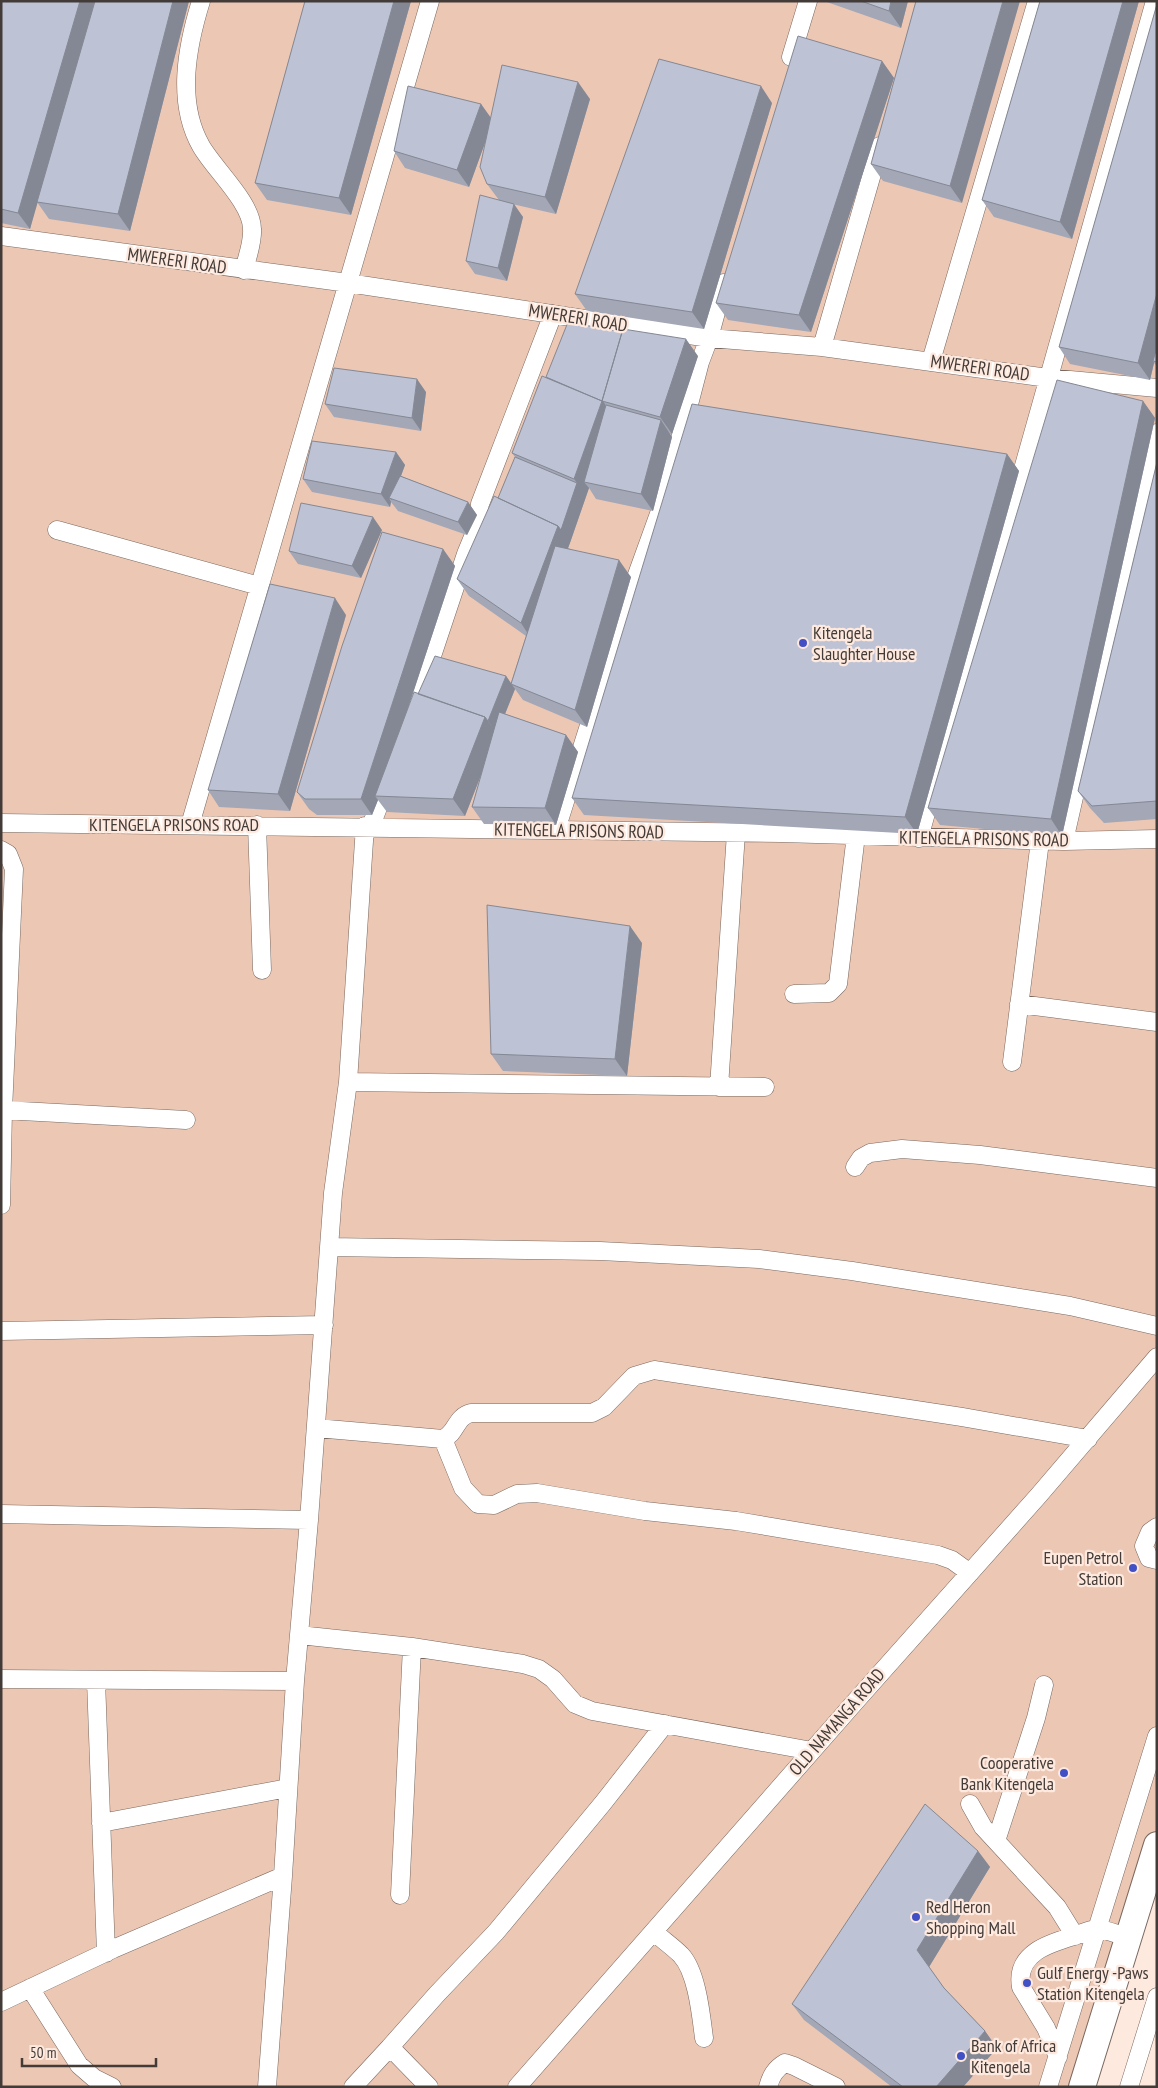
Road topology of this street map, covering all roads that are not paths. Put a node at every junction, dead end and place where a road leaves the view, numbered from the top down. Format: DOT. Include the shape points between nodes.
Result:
graph roads {
  1 [pos="201,1"];
  2 [pos="430,1"];
  3 [pos="808,1"];
  4 [pos="1037,1"];
  5 [pos="1156,1"];
  6 [pos="786,76"];
  7 [pos="886,127"];
  8 [pos="1,236"];
  9 [pos="244,270"];
  10 [pos="728,271"];
  11 [pos="348,283"];
  12 [pos="553,314"];
  13 [pos="709,338"];
  14 [pos="822,347"];
  15 [pos="931,361"];
  16 [pos="1048,378"];
  17 [pos="1157,388"];
  18 [pos="1157,433"];
  19 [pos="56,530"];
  20 [pos="260,586"];
  21 [pos="410,722"];
  22 [pos="394,766"];
  23 [pos="1,823"];
  24 [pos="190,825"];
  25 [pos="257,825"];
  26 [pos="368,826"];
  27 [pos="556,830"];
  28 [pos="736,833"];
  29 [pos="856,836"];
  30 [pos="919,838"];
  31 [pos="1157,839"];
  32 [pos="1040,841"];
  33 [pos="1064,841"];
  34 [pos="1,850"];
  35 [pos="262,970"];
  36 [pos="794,994"];
  37 [pos="1019,1004"];
  38 [pos="1157,1022"];
  39 [pos="1012,1062"];
  40 [pos="348,1082"];
  41 [pos="719,1087"];
  42 [pos="765,1087"];
  43 [pos="3,1110"];
  44 [pos="186,1120"];
  45 [pos="854,1166"];
  46 [pos="1157,1178"];
  47 [pos="1,1205"];
  48 [pos="330,1247"];
  49 [pos="324,1325"];
  50 [pos="1157,1326"];
  51 [pos="1,1331"];
  52 [pos="1157,1357"];
  53 [pos="316,1428"];
  54 [pos="443,1439"];
  55 [pos="1088,1439"];
  56 [pos="1,1514"];
  57 [pos="309,1520"];
  58 [pos="1157,1527"];
  59 [pos="1157,1560"];
  60 [pos="970,1573"];
  61 [pos="299,1635"];
  62 [pos="412,1647"];
  63 [pos="1,1679"];
  64 [pos="96,1680"];
  65 [pos="295,1682"];
  66 [pos="1044,1685"];
  67 [pos="665,1724"];
  68 [pos="1157,1736"];
  69 [pos="812,1751"];
  70 [pos="288,1788"];
  71 [pos="970,1804"];
  72 [pos="101,1823"];
  73 [pos="996,1841"];
  74 [pos="1157,1845"];
  75 [pos="283,1876"];
  76 [pos="400,1895"];
  77 [pos="1097,1929"];
  78 [pos="654,1932"];
  79 [pos="1075,1936"];
  80 [pos="1128,1937"];
  81 [pos="106,1953"];
  82 [pos="30,1988"];
  83 [pos="1157,1997"];
  84 [pos="1,2002"];
  85 [pos="704,2038"];
  86 [pos="390,2047"];
  87 [pos="1058,2057"];
  88 [pos="112,2087"];
  89 [pos="266,2087"];
  90 [pos="353,2087"];
  91 [pos="429,2087"];
  92 [pos="517,2087"];
  93 [pos="768,2087"];
  94 [pos="836,2087"];
  95 [pos="1048,2087"];
  96 [pos="1082,2087"];
  97 [pos="1129,2087"];
  1 -- 9 [label="street" via="187,66 187,107 200,145 248,209 252,231"];
  2 -- 11 [label="street"];
  3 -- 6 [label="street"];
  4 -- 15 [label="street"];
  5 -- 16 [label="street"];
  7 -- 14 [label="street"];
  8 -- 9 [label="street, MWERERI ROAD"];
  9 -- 11 [label="street, MWERERI ROAD"];
  10 -- 13 [label="street"];
  11 -- 12 [label="street, MWERERI ROAD"];
  11 -- 20 [label="street"];
  12 -- 13 [label="street, MWERERI ROAD"];
  12 -- 21 [label="street" via="480,504 478,525"];
  13 -- 14 [label="street, MWERERI ROAD"];
  13 -- 27 [label="street" via="664,500 631,592"];
  14 -- 15 [label="street, MWERERI ROAD"];
  15 -- 16 [label="street, MWERERI ROAD"];
  16 -- 17 [label="street, MWERERI ROAD"];
  16 -- 30 [label="street"];
  18 -- 33 [label="street"];
  19 -- 20 [label="street"];
  20 -- 24 [label="street"];
  22 -- 26 [label="street"];
  23 -- 24 [label="street, KITENGELA PRISONS ROAD"];
  24 -- 25 [label="street, KITENGELA PRISONS ROAD"];
  25 -- 26 [label="street, KITENGELA PRISONS ROAD"];
  25 -- 35 [label="street"];
  26 -- 27 [label="street, KITENGELA PRISONS ROAD"];
  26 -- 40 [label="street"];
  27 -- 28 [label="street, KITENGELA PRISONS ROAD"];
  28 -- 29 [label="street, KITENGELA PRISONS ROAD"];
  28 -- 41 [label="street"];
  29 -- 30 [label="street, KITENGELA PRISONS ROAD"];
  29 -- 36 [label="street" via="838,984 829,993"];
  30 -- 32 [label="street, KITENGELA PRISONS ROAD"];
  31 -- 33 [label="street, KITENGELA PRISONS ROAD"];
  32 -- 33 [label="street, KITENGELA PRISONS ROAD"];
  32 -- 37 [label="street"];
  34 -- 43 [label="street" via="8,854 14,868"];
  37 -- 38 [label="street"];
  37 -- 39 [label="street"];
  40 -- 41 [label="street"];
  40 -- 48 [label="street" via="333,1193"];
  41 -- 42 [label="street"];
  43 -- 44 [label="street"];
  43 -- 47 [label="street"];
  45 -- 46 [label="street" via="870,1153 902,1148"];
  48 -- 49 [label="street"];
  48 -- 50 [label="street" via="600,1251 759,1259 1070,1306"];
  49 -- 51 [label="street"];
  49 -- 53 [label="street"];
  52 -- 55 [label="street, OLD NAMANGA ROAD"];
  53 -- 54 [label="street"];
  53 -- 57 [label="street"];
  54 -- 55 [label="street" via="452,1434 464,1414 592,1413 604,1407 634,1376 654,1370"];
  54 -- 60 [label="street" via="463,1488 478,1504 494,1505 517,1494 537,1492 938,1555 952,1560"];
  55 -- 60 [label="street, OLD NAMANGA ROAD"];
  56 -- 57 [label="street"];
  57 -- 61 [label="street"];
  58 -- 59 [label="street" via="1150,1532 1144,1546 1148,1558"];
  60 -- 69 [label="street, OLD NAMANGA ROAD"];
  61 -- 62 [label="street"];
  61 -- 65 [label="street"];
  62 -- 67 [label="street" via="523,1664 552,1678 575,1704 592,1711"];
  62 -- 76 [label="street"];
  63 -- 64 [label="street"];
  64 -- 65 [label="street"];
  64 -- 72 [label="street"];
  65 -- 70 [label="street"];
  66 -- 73 [label="street"];
  67 -- 69 [label="street"];
  67 -- 86 [label="street" via="509,1917"];
  68 -- 77 [label="street"];
  69 -- 78 [label="street, OLD NAMANGA ROAD"];
  70 -- 72 [label="street"];
  70 -- 75 [label="street"];
  71 -- 73 [label="street"];
  72 -- 81 [label="street"];
  73 -- 79 [label="street" via="1057,1907"];
  74 -- 80 [label="highway"];
  75 -- 81 [label="street"];
  75 -- 89 [label="street"];
  77 -- 79 [label="street"];
  77 -- 80 [label="street"];
  77 -- 87 [label="street"];
  78 -- 85 [label="street" via="682,1956 699,2001"];
  78 -- 92 [label="street, OLD NAMANGA ROAD"];
  79 -- 87 [label="street" via="1036,1950 1020,1975 1021,1986 1046,2028"];
  80 -- 96 [label="highway"];
  81 -- 82 [label="street"];
  82 -- 84 [label="street"];
  82 -- 88 [label="street" via="79,2065"];
  83 -- 97 [label="street"];
  86 -- 90 [label="street"];
  86 -- 91 [label="street"];
  87 -- 95 [label="street"];
  93 -- 94 [label="street" via="770,2078 784,2063"];
}
